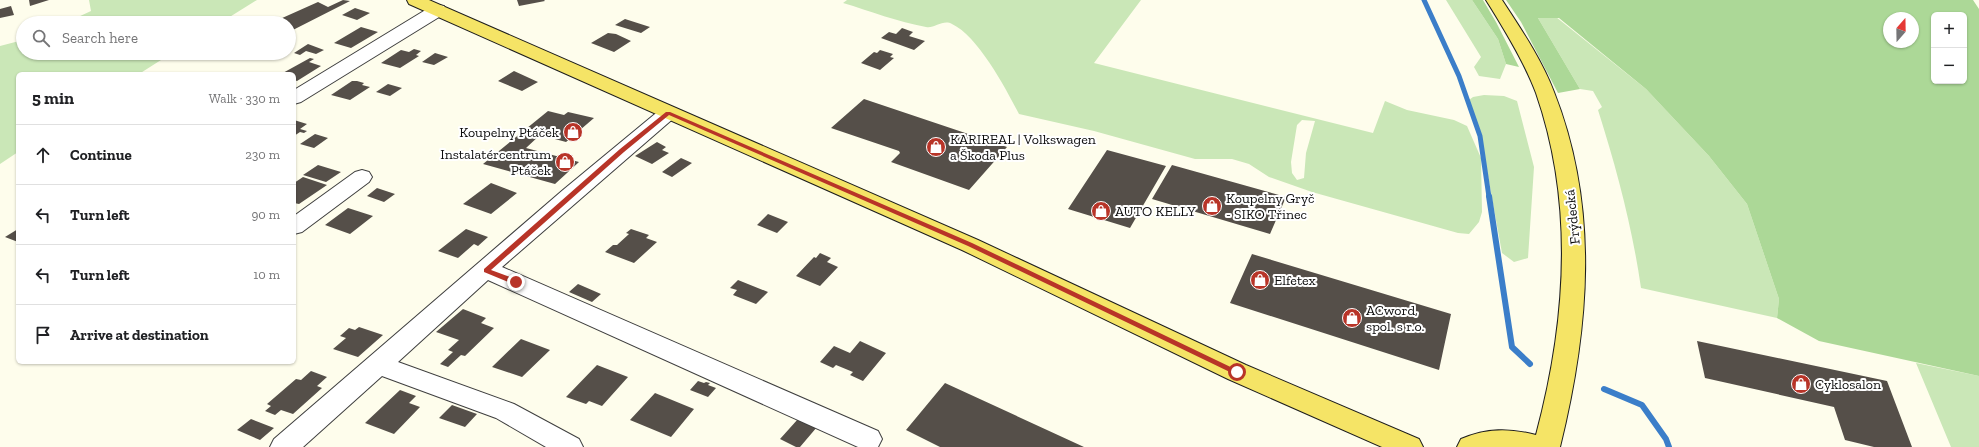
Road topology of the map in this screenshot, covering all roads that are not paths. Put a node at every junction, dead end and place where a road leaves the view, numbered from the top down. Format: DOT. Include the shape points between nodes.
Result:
graph roads {
  1 [pos="416,0"];
  2 [pos="1494,0"];
  3 [pos="438,10"];
  4 [pos="296,97"];
  5 [pos="668,113"];
  6 [pos="362,177"];
  7 [pos="296,226"];
  8 [pos="486,270"];
  9 [pos="380,365"];
  10 [pos="868,439"];
  11 [pos="284,447"];
  12 [pos="569,447"];
  13 [pos="1409,447"];
  14 [pos="1471,447"];
  15 [pos="1538,447"];
  16 [pos="1546,447"];
  1 -- 3 [label="main road"];
  2 -- 16 [label="main road, Frýdecká" via="1545,92 1564,157 1571,201 1575,249 1569,348"];
  3 -- 4 [label="street"];
  3 -- 5 [label="main road"];
  5 -- 8 [label="street" via="622,150"];
  5 -- 13 [label="main road" via="970,245 1237,372"];
  6 -- 7 [label="street"];
  8 -- 9 [label="street"];
  8 -- 10 [label="street"];
  9 -- 11 [label="street"];
  9 -- 12 [label="street" via="504,411"];
  14 -- 15 [label="main road" via="1478,443 1498,440"];
}
